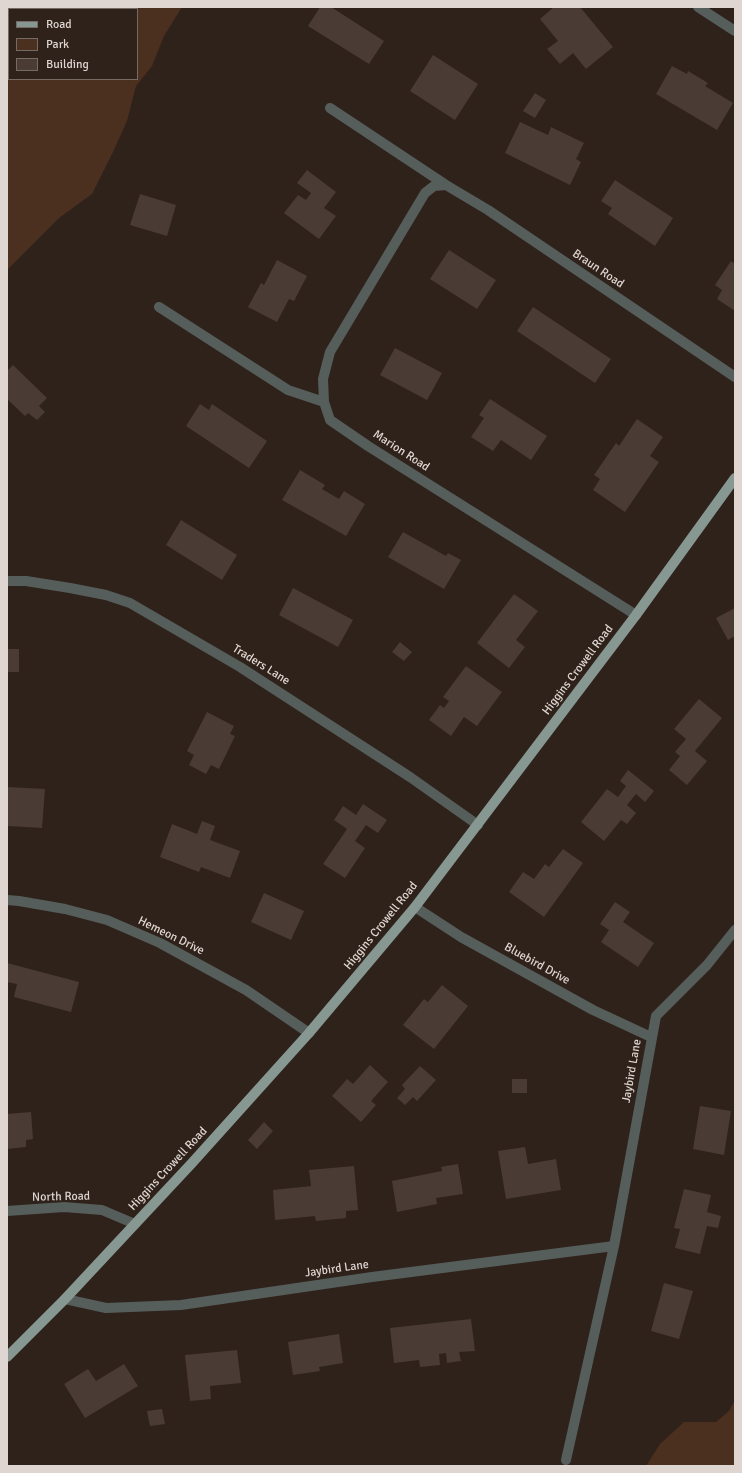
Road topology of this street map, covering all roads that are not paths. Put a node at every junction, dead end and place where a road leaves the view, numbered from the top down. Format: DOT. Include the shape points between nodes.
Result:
graph roads {
  1 [pos="698,7"];
  2 [pos="735,31"];
  3 [pos="330,108"];
  4 [pos="446,185"];
  5 [pos="159,307"];
  6 [pos="735,377"];
  7 [pos="324,402"];
  8 [pos="735,478"];
  9 [pos="7,581"];
  10 [pos="636,615"];
  11 [pos="478,825"];
  12 [pos="7,900"];
  13 [pos="415,907"];
  14 [pos="735,930"];
  15 [pos="309,1033"];
  16 [pos="651,1037"];
  17 [pos="7,1211"];
  18 [pos="135,1224"];
  19 [pos="614,1246"];
  20 [pos="65,1299"];
  21 [pos="7,1357"];
  22 [pos="566,1460"];
  1 -- 2 [label="street"];
  3 -- 4 [label="street, Braun Road"];
  4 -- 6 [label="street, Braun Road" via="488,210"];
  4 -- 7 [label="street" via="434,186 425,193 330,352 323,379"];
  5 -- 7 [label="street" via="288,390"];
  7 -- 10 [label="street, Marion Road" via="330,420"];
  8 -- 10 [label="main road, Higgins Crowell Road"];
  9 -- 11 [label="street, Traders Lane" via="70,588 130,603 240,667 410,777"];
  10 -- 11 [label="main road, Higgins Crowell Road"];
  11 -- 13 [label="main road, Higgins Crowell Road"];
  12 -- 15 [label="street, Hemeon Drive" via="20,900 93,916 160,943 246,990"];
  13 -- 15 [label="main road, Higgins Crowell Road"];
  13 -- 16 [label="street, Bluebird Drive" via="461,937 592,1010"];
  14 -- 16 [label="street, Jaybird Lane" via="707,965 656,1016"];
  15 -- 18 [label="main road, Higgins Crowell Road"];
  16 -- 19 [label="street, Jaybird Lane"];
  17 -- 18 [label="street, North Road" via="64,1207 102,1210"];
  18 -- 20 [label="main road, Higgins Crowell Road"];
  19 -- 20 [label="street, Jaybird Lane" via="181,1305 106,1308"];
  19 -- 22 [label="street, Jaybird Lane"];
  20 -- 21 [label="main road, Higgins Crowell Road"];
}
